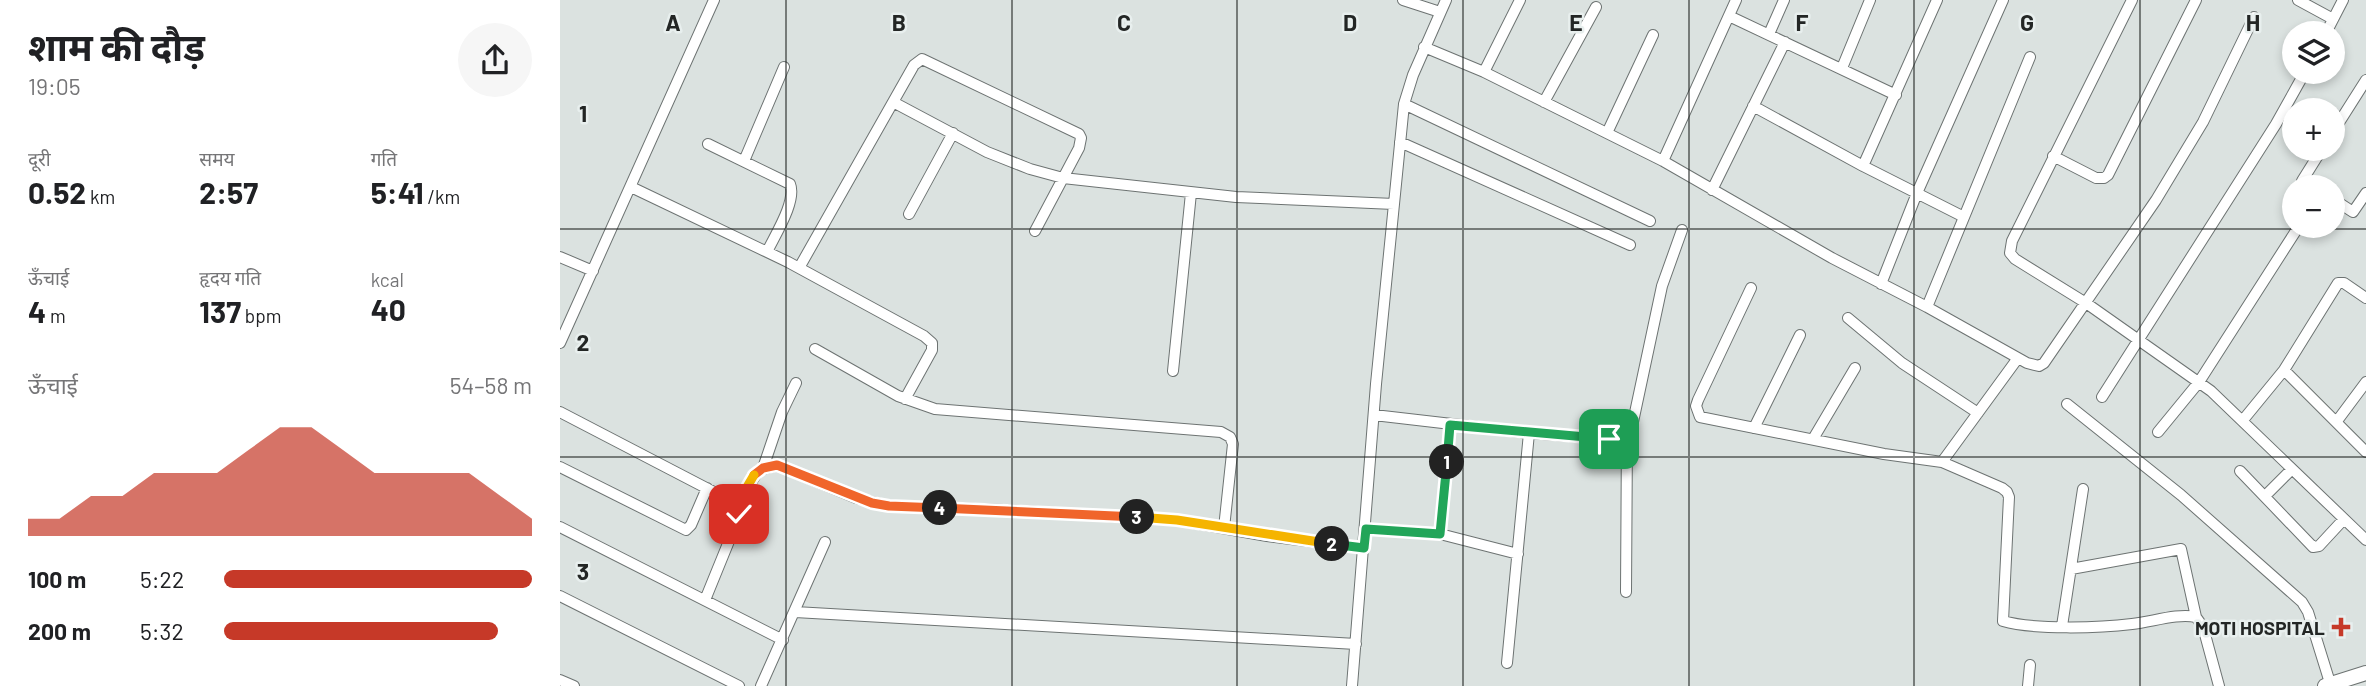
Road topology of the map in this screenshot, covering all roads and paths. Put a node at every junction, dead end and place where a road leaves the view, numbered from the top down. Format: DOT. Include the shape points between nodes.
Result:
graph roads {
  1 [pos="714,0"];
  2 [pos="1403,0"];
  3 [pos="1446,0"];
  4 [pos="1520,0"];
  5 [pos="1736,0"];
  6 [pos="1784,0"];
  7 [pos="1870,0"];
  8 [pos="1937,0"];
  9 [pos="2003,0"];
  10 [pos="2132,0"];
  11 [pos="2196,0"];
  12 [pos="2298,0"];
  13 [pos="2343,0"];
  14 [pos="1596,7"];
  15 [pos="1440,12"];
  16 [pos="1729,16"];
  17 [pos="2254,17"];
  18 [pos="2333,19"];
  19 [pos="1769,34"];
  20 [pos="1653,35"];
  21 [pos="1785,42"];
  22 [pos="1424,47"];
  23 [pos="2030,57"];
  24 [pos="783,67"];
  25 [pos="1842,68"];
  26 [pos="1484,72"];
  27 [pos="2366,80"];
  28 [pos="2298,84"];
  29 [pos="1896,95"];
  30 [pos="893,102"];
  31 [pos="1544,102"];
  32 [pos="1404,104"];
  33 [pos="1753,106"];
  34 [pos="2345,113"];
  35 [pos="1606,133"];
  36 [pos="954,134"];
  37 [pos="1400,142"];
  38 [pos="708,144"];
  39 [pos="2053,156"];
  40 [pos="744,160"];
  41 [pos="1662,161"];
  42 [pos="1863,166"];
  43 [pos="1063,178"];
  44 [pos="631,187"];
  45 [pos="1712,190"];
  46 [pos="1191,193"];
  47 [pos="1917,193"];
  48 [pos="2366,193"];
  49 [pos="1394,204"];
  50 [pos="2345,207"];
  51 [pos="909,214"];
  52 [pos="1964,217"];
  53 [pos="1650,221"];
  54 [pos="1682,230"];
  55 [pos="1035,231"];
  56 [pos="2291,238"];
  57 [pos="1630,245"];
  58 [pos="767,252"];
  59 [pos="560,257"];
  60 [pos="799,268"];
  61 [pos="593,271"];
  62 [pos="1881,284"];
  63 [pos="1751,288"];
  64 [pos="2366,298"];
  65 [pos="2086,303"];
  66 [pos="1927,307"];
  67 [pos="1848,318"];
  68 [pos="1800,335"];
  69 [pos="2140,341"];
  70 [pos="560,343"];
  71 [pos="815,349"];
  72 [pos="2018,358"];
  73 [pos="1855,369"];
  74 [pos="2284,370"];
  75 [pos="1173,371"];
  76 [pos="2199,382"];
  77 [pos="2366,382"];
  78 [pos="796,383"];
  79 [pos="2102,397"];
  80 [pos="905,399"];
  81 [pos="2067,404"];
  82 [pos="560,412"];
  83 [pos="1978,413"];
  84 [pos="1374,415"];
  85 [pos="2243,421"];
  86 [pos="2337,421"];
  87 [pos="1450,425"];
  88 [pos="1754,428"];
  89 [pos="1627,432"];
  90 [pos="2158,432"];
  91 [pos="1529,433"];
  92 [pos="1813,439"];
  93 [pos="2366,452"];
  94 [pos="1942,462"];
  95 [pos="560,467"];
  96 [pos="763,468"];
  97 [pos="2291,470"];
  98 [pos="2240,471"];
  99 [pos="707,488"];
  100 [pos="2082,489"];
  101 [pos="2265,496"];
  102 [pos="737,504"];
  103 [pos="2344,519"];
  104 [pos="560,527"];
  105 [pos="1224,527"];
  106 [pos="1366,529"];
  107 [pos="1440,534"];
  108 [pos="2366,540"];
  109 [pos="825,542"];
  110 [pos="1364,548"];
  111 [pos="1518,554"];
  112 [pos="2071,569"];
  113 [pos="1626,592"];
  114 [pos="560,596"];
  115 [pos="705,600"];
  116 [pos="795,612"];
  117 [pos="2196,617"];
  118 [pos="2062,626"];
  119 [pos="783,640"];
  120 [pos="1356,643"];
  121 [pos="1507,663"];
  122 [pos="2030,665"];
  123 [pos="2366,673"];
  124 [pos="560,680"];
  125 [pos="2329,685"];
  126 [pos="574,686"];
  127 [pos="740,686"];
  128 [pos="761,686"];
  129 [pos="1352,686"];
  130 [pos="2028,686"];
  131 [pos="2218,686"];
  1 -- 44 [label="street"];
  2 -- 15 [label="street"];
  3 -- 15 [label="street"];
  4 -- 26 [label="street"];
  5 -- 16 [label="street"];
  6 -- 19 [label="street"];
  7 -- 25 [label="street"];
  8 -- 29 [label="street"];
  9 -- 47 [label="street"];
  10 -- 39 [label="street"];
  11 -- 39 [label="street" via="2108,175 2096,178"];
  12 -- 18 [label="street"];
  13 -- 18 [label="street"];
  14 -- 31 [label="street"];
  15 -- 22 [label="street"];
  16 -- 19 [label="street"];
  16 -- 41 [label="street"];
  17 -- 65 [label="street" via="2203,122"];
  19 -- 21 [label="street"];
  20 -- 35 [label="street"];
  21 -- 25 [label="street"];
  21 -- 33 [label="street"];
  22 -- 26 [label="street"];
  22 -- 32 [label="street"];
  23 -- 52 [label="street"];
  24 -- 40 [label="street"];
  25 -- 29 [label="street"];
  26 -- 31 [label="street"];
  27 -- 34 [label="street"];
  28 -- 69 [label="street"];
  29 -- 42 [label="street"];
  30 -- 36 [label="street"];
  30 -- 43 [label="street" via="917,61 927,60 1079,134 1079,148"];
  30 -- 60 [label="street"];
  31 -- 35 [label="street"];
  32 -- 37 [label="street"];
  32 -- 53 [label="street"];
  33 -- 42 [label="street"];
  33 -- 45 [label="street"];
  35 -- 41 [label="street"];
  36 -- 43 [label="street" via="1030,169"];
  36 -- 51 [label="street"];
  37 -- 49 [label="street"];
  37 -- 57 [label="street"];
  38 -- 40 [label="street"];
  39 -- 65 [label="street" via="2010,253"];
  40 -- 58 [label="street" via="781,178 793,191"];
  41 -- 45 [label="street"];
  42 -- 47 [label="street"];
  43 -- 46 [label="street"];
  43 -- 55 [label="street"];
  44 -- 58 [label="street"];
  44 -- 61 [label="street"];
  45 -- 62 [label="street"];
  46 -- 49 [label="street"];
  46 -- 75 [label="street"];
  47 -- 52 [label="street"];
  47 -- 62 [label="street"];
  48 -- 50 [label="street" via="2353,212"];
  49 -- 84 [label="street"];
  52 -- 66 [label="street"];
  54 -- 89 [label="street" via="1662,286 1633,422"];
  56 -- 76 [label="street"];
  58 -- 60 [label="street"];
  59 -- 61 [label="street"];
  60 -- 80 [label="street" via="932,343"];
  61 -- 70 [label="street"];
  62 -- 66 [label="street"];
  63 -- 88 [label="street" via="1696,406 1705,420"];
  64 -- 74 [label="street" via="2338,283"];
  65 -- 69 [label="street"];
  65 -- 72 [label="street" via="2044,363 2033,365"];
  66 -- 72 [label="street"];
  67 -- 83 [label="street" via="1902,363"];
  68 -- 88 [label="street"];
  69 -- 76 [label="street"];
  69 -- 79 [label="street"];
  71 -- 80 [label="street"];
  72 -- 83 [label="street"];
  73 -- 92 [label="street"];
  74 -- 85 [label="street"];
  74 -- 86 [label="street"];
  76 -- 85 [label="street"];
  76 -- 90 [label="street"];
  77 -- 86 [label="street"];
  78 -- 96 [label="street"];
  80 -- 105 [label="street" via="966,413 1221,432 1233,444"];
  81 -- 125 [label="street" via="2181,495 2302,603"];
  82 -- 99 [label="street"];
  83 -- 94 [label="street"];
  84 -- 87 [label="street"];
  84 -- 106 [label="street"];
  85 -- 97 [label="street"];
  86 -- 93 [label="street"];
  87 -- 91 [label="street"];
  87 -- 107 [label="street"];
  88 -- 92 [label="street"];
  89 -- 91 [label="street" via="1609,439"];
  89 -- 113 [label="street"];
  91 -- 111 [label="street"];
  92 -- 94 [label="street"];
  94 -- 118 [label="street" via="2007,492 2009,497 2003,621"];
  95 -- 99 [label="street" via="686,530"];
  96 -- 102 [label="street" via="752,476"];
  96 -- 105 [label="street" via="777,465 856,498 889,506 1144,518"];
  97 -- 101 [label="street"];
  97 -- 103 [label="street"];
  98 -- 101 [label="street"];
  99 -- 102 [label="street"];
  100 -- 112 [label="street"];
  101 -- 103 [label="street" via="2313,547"];
  102 -- 115 [label="street" via="738,519"];
  103 -- 108 [label="street"];
  104 -- 115 [label="street"];
  105 -- 110 [label="street"];
  106 -- 107 [label="street"];
  106 -- 110 [label="street"];
  107 -- 111 [label="street"];
  109 -- 116 [label="street"];
  110 -- 120 [label="street"];
  111 -- 121 [label="street"];
  112 -- 117 [label="street" via="2181,549"];
  112 -- 118 [label="street"];
  114 -- 127 [label="street"];
  115 -- 119 [label="street"];
  116 -- 119 [label="street"];
  116 -- 120 [label="street"];
  117 -- 118 [label="street"];
  117 -- 131 [label="street" via="2203,627"];
  119 -- 128 [label="street"];
  120 -- 129 [label="street"];
  122 -- 130 [label="street"];
  123 -- 125 [label="main road"];
  124 -- 126 [label="street"];
}
